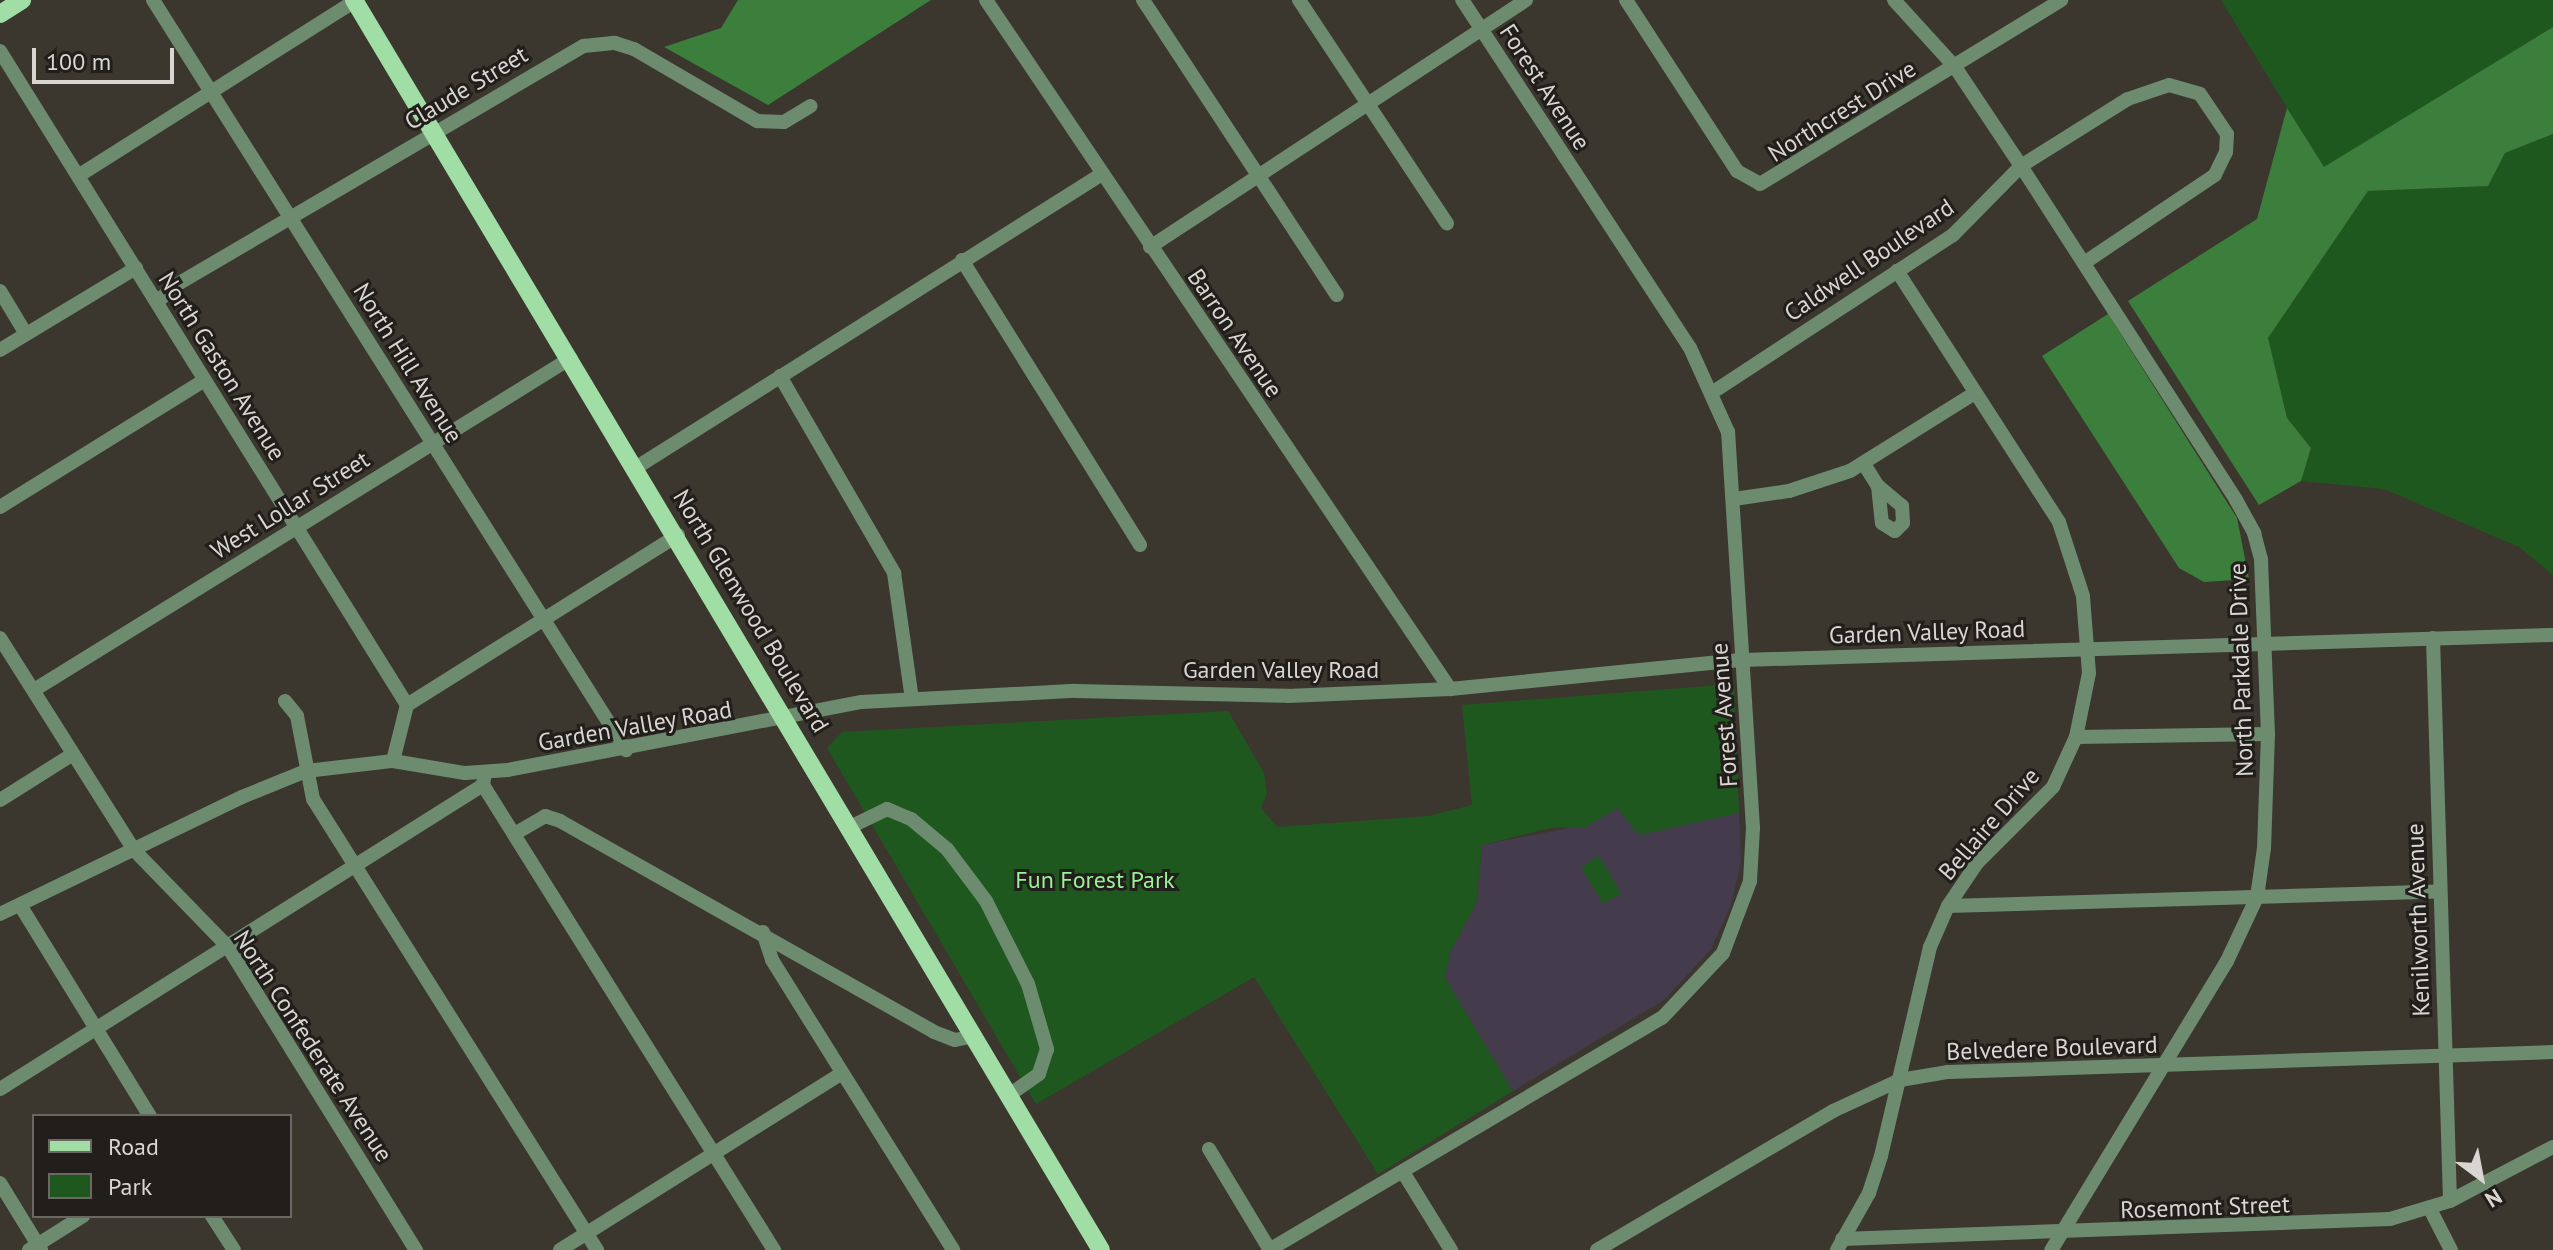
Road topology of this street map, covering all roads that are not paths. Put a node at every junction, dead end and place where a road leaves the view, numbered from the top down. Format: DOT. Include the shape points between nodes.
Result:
graph roads {
  1 [pos="22,0"];
  2 [pos="153,0"];
  3 [pos="986,0"];
  4 [pos="1143,0"];
  5 [pos="1299,0"];
  6 [pos="1462,0"];
  7 [pos="1526,0"];
  8 [pos="1626,0"];
  9 [pos="1894,0"];
  10 [pos="2061,0"];
  11 [pos="355,1"];
  12 [pos="0,14"];
  13 [pos="1481,30"];
  14 [pos="0,51"];
  15 [pos="1955,67"];
  16 [pos="211,94"];
  17 [pos="1368,105"];
  18 [pos="811,106"];
  19 [pos="434,132"];
  20 [pos="2021,166"];
  21 [pos="1102,174"];
  22 [pos="78,176"];
  23 [pos="1258,176"];
  24 [pos="290,219"];
  25 [pos="1447,224"];
  26 [pos="1150,247"];
  27 [pos="962,260"];
  28 [pos="2084,263"];
  29 [pos="136,268"];
  30 [pos="1897,271"];
  31 [pos="0,291"];
  32 [pos="1337,295"];
  33 [pos="157,302"];
  34 [pos="26,334"];
  35 [pos="0,350"];
  36 [pos="571,358"];
  37 [pos="780,376"];
  38 [pos="203,381"];
  39 [pos="1713,392"];
  40 [pos="1975,393"];
  41 [pos="432,443"];
  42 [pos="1864,464"];
  43 [pos="637,467"];
  44 [pos="1878,486"];
  45 [pos="1734,499"];
  46 [pos="0,507"];
  47 [pos="295,527"];
  48 [pos="678,535"];
  49 [pos="1140,545"];
  50 [pos="544,622"];
  51 [pos="2553,635"];
  52 [pos="0,638"];
  53 [pos="2433,638"];
  54 [pos="2263,644"];
  55 [pos="2090,648"];
  56 [pos="1743,660"];
  57 [pos="6,661"];
  58 [pos="1450,689"];
  59 [pos="34,690"];
  60 [pos="912,699"];
  61 [pos="285,701"];
  62 [pos="407,705"];
  63 [pos="786,718"];
  64 [pos="2268,734"];
  65 [pos="2076,737"];
  66 [pos="626,750"];
  67 [pos="73,754"];
  68 [pos="393,761"];
  69 [pos="306,771"];
  70 [pos="484,779"];
  71 [pos="0,800"];
  72 [pos="850,827"];
  73 [pos="516,833"];
  74 [pos="134,850"];
  75 [pos="357,866"];
  76 [pos="2439,891"];
  77 [pos="2257,897"];
  78 [pos="20,905"];
  79 [pos="1948,906"];
  80 [pos="0,914"];
  81 [pos="763,932"];
  82 [pos="228,947"];
  83 [pos="95,1028"];
  84 [pos="974,1036"];
  85 [pos="2553,1052"];
  86 [pos="2444,1058"];
  87 [pos="2163,1065"];
  88 [pos="841,1074"];
  89 [pos="1900,1080"];
  90 [pos="0,1089"];
  91 [pos="1009,1095"];
  92 [pos="149,1114"];
  93 [pos="2553,1147"];
  94 [pos="1209,1149"];
  95 [pos="714,1153"];
  96 [pos="1403,1172"];
  97 [pos="0,1183"];
  98 [pos="2450,1201"];
  99 [pos="2430,1209"];
  100 [pos="80,1218"];
  101 [pos="213,1218"];
  102 [pos="2062,1232"];
  103 [pos="587,1233"];
  104 [pos="1839,1244"];
  105 [pos="36,1248"];
  106 [pos="234,1250"];
  107 [pos="416,1250"];
  108 [pos="560,1250"];
  109 [pos="597,1250"];
  110 [pos="774,1250"];
  111 [pos="953,1250"];
  112 [pos="1101,1250"];
  113 [pos="1270,1250"];
  114 [pos="1451,1250"];
  115 [pos="1597,1250"];
  116 [pos="2051,1250"];
  117 [pos="2451,1250"];
  1 -- 12 [label="main road"];
  2 -- 16 [label="street, North Hill Avenue"];
  3 -- 21 [label="street, Barron Avenue"];
  4 -- 23 [label="street"];
  5 -- 17 [label="street"];
  6 -- 13 [label="street, Forest Avenue"];
  7 -- 13 [label="street"];
  8 -- 15 [label="street, Northcrest Drive" via="1737,171 1760,184"];
  9 -- 15 [label="street, North Parkdale Drive"];
  10 -- 15 [label="street, Northcrest Drive"];
  11 -- 16 [label="street"];
  11 -- 19 [label="main road, North Glenwood Boulevard"];
  13 -- 17 [label="street"];
  13 -- 39 [label="street, Forest Avenue"];
  14 -- 22 [label="street, North Gaston Avenue"];
  15 -- 20 [label="street, North Parkdale Drive"];
  16 -- 22 [label="street"];
  16 -- 24 [label="street, North Hill Avenue"];
  17 -- 23 [label="street"];
  17 -- 25 [label="street"];
  18 -- 19 [label="street, Claude Street" via="784,122 757,121 634,49 600,43 552,61"];
  19 -- 24 [label="street, Claude Street"];
  19 -- 36 [label="main road, North Glenwood Boulevard"];
  20 -- 28 [label="street, North Parkdale Drive"];
  20 -- 28 [label="street, Caldwell Boulevard" via="2153,87 2192,89 2220,117 2226,152 2209,183"];
  20 -- 30 [label="street, Caldwell Boulevard" via="1965,226"];
  21 -- 26 [label="street, Barron Avenue"];
  21 -- 27 [label="street"];
  22 -- 29 [label="street, North Gaston Avenue"];
  23 -- 26 [label="street"];
  23 -- 32 [label="street"];
  24 -- 33 [label="street, Claude Street" via="176,285"];
  24 -- 41 [label="street, North Hill Avenue"];
  26 -- 58 [label="street, Barron Avenue"];
  27 -- 37 [label="street"];
  27 -- 49 [label="street"];
  28 -- 54 [label="street, North Parkdale Drive" via="2254,533 2262,574"];
  29 -- 33 [label="street, North Gaston Avenue"];
  29 -- 34 [label="street"];
  30 -- 39 [label="street, Caldwell Boulevard"];
  30 -- 40 [label="street, Bellaire Drive"];
  31 -- 34 [label="street"];
  33 -- 38 [label="street, North Gaston Avenue"];
  34 -- 35 [label="street"];
  36 -- 41 [label="street, West Lollar Street"];
  36 -- 43 [label="main road, North Glenwood Boulevard"];
  37 -- 43 [label="street"];
  37 -- 60 [label="street" via="894,573"];
  38 -- 46 [label="street"];
  38 -- 47 [label="street, North Gaston Avenue"];
  39 -- 45 [label="street, Forest Avenue" via="1728,432"];
  40 -- 42 [label="street"];
  40 -- 55 [label="street, Bellaire Drive" via="2059,522 2077,570"];
  41 -- 47 [label="street, West Lollar Street"];
  41 -- 50 [label="street, North Hill Avenue"];
  42 -- 44 [label="street"];
  42 -- 45 [label="street" via="1789,491"];
  43 -- 48 [label="main road, North Glenwood Boulevard"];
  45 -- 56 [label="street, Forest Avenue"];
  47 -- 59 [label="street, West Lollar Street"];
  47 -- 62 [label="street, North Gaston Avenue"];
  48 -- 50 [label="street"];
  48 -- 63 [label="main road, North Glenwood Boulevard"];
  50 -- 62 [label="street"];
  50 -- 66 [label="street, North Hill Avenue"];
  51 -- 53 [label="street, Garden Valley Road"];
  52 -- 57 [label="street, North Confederate Avenue"];
  53 -- 54 [label="street, Garden Valley Road"];
  53 -- 76 [label="street, Kenilworth Avenue"];
  54 -- 55 [label="street, Garden Valley Road"];
  54 -- 64 [label="street, North Parkdale Drive"];
  55 -- 56 [label="street, Garden Valley Road"];
  55 -- 65 [label="street, Bellaire Drive"];
  56 -- 58 [label="street, Garden Valley Road"];
  56 -- 96 [label="street, Forest Avenue" via="1754,851 1747,894 1723,953 1662,1018"];
  57 -- 59 [label="street, North Confederate Avenue"];
  58 -- 60 [label="street, Garden Valley Road" via="1288,696 1075,691"];
  59 -- 67 [label="street, North Confederate Avenue"];
  60 -- 63 [label="street, Garden Valley Road"];
  61 -- 69 [label="street" via="297,716"];
  62 -- 68 [label="street"];
  63 -- 66 [label="street, Garden Valley Road"];
  63 -- 72 [label="main road, North Glenwood Boulevard"];
  64 -- 65 [label="street"];
  64 -- 77 [label="street, North Parkdale Drive"];
  65 -- 79 [label="street, Bellaire Drive" via="2053,787 1977,863"];
  66 -- 70 [label="street, Garden Valley Road"];
  67 -- 71 [label="street"];
  67 -- 74 [label="street, North Confederate Avenue"];
  68 -- 69 [label="street"];
  68 -- 70 [label="street"];
  69 -- 74 [label="street"];
  69 -- 75 [label="street" via="313,799"];
  70 -- 73 [label="street"];
  70 -- 75 [label="street, Garden Valley Road"];
  72 -- 84 [label="main road, North Glenwood Boulevard"];
  72 -- 91 [label="street" via="887,809 911,819 947,849 986,901 1028,984 1047,1049 1039,1074"];
  73 -- 81 [label="street" via="545,816 560,821"];
  73 -- 95 [label="street"];
  74 -- 78 [label="street"];
  74 -- 82 [label="street, North Confederate Avenue"];
  75 -- 82 [label="street, Garden Valley Road"];
  75 -- 103 [label="street"];
  76 -- 77 [label="street"];
  76 -- 86 [label="street, Kenilworth Avenue"];
  77 -- 79 [label="street"];
  77 -- 87 [label="street, North Parkdale Drive" via="2227,961"];
  78 -- 80 [label="street"];
  78 -- 83 [label="street"];
  79 -- 89 [label="street, Bellaire Drive" via="1927,959"];
  81 -- 84 [label="street" via="934,1032 955,1040"];
  81 -- 88 [label="street" via="772,960"];
  82 -- 83 [label="street, Garden Valley Road"];
  82 -- 107 [label="street, North Confederate Avenue"];
  83 -- 90 [label="street, Garden Valley Road"];
  83 -- 92 [label="street"];
  84 -- 91 [label="main road, North Glenwood Boulevard"];
  85 -- 86 [label="street, Belvedere Boulevard"];
  86 -- 87 [label="street, Belvedere Boulevard"];
  86 -- 98 [label="street, Kenilworth Avenue"];
  87 -- 89 [label="street, Belvedere Boulevard" via="1948,1072"];
  87 -- 102 [label="street, North Parkdale Drive"];
  88 -- 95 [label="street"];
  88 -- 111 [label="street"];
  89 -- 104 [label="street, Bellaire Drive" via="1869,1193"];
  89 -- 115 [label="street, Belvedere Boulevard" via="1833,1111"];
  91 -- 112 [label="main road, North Glenwood Boulevard"];
  93 -- 98 [label="street, Rosemont Street"];
  94 -- 113 [label="street"];
  95 -- 103 [label="street"];
  95 -- 110 [label="street"];
  96 -- 113 [label="street, Forest Avenue"];
  96 -- 114 [label="street"];
  97 -- 105 [label="street"];
  98 -- 99 [label="street, Rosemont Street"];
  99 -- 102 [label="street, Rosemont Street" via="2354,1222"];
  99 -- 117 [label="street"];
  100 -- 105 [label="street"];
  101 -- 106 [label="street"];
  102 -- 104 [label="street, Rosemont Street"];
  102 -- 116 [label="street, North Parkdale Drive"];
  103 -- 108 [label="street"];
  103 -- 109 [label="street"];
}
